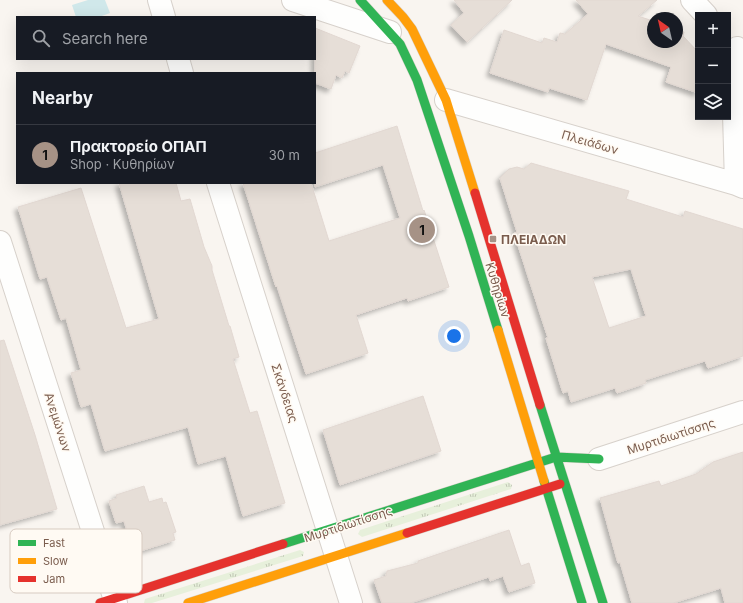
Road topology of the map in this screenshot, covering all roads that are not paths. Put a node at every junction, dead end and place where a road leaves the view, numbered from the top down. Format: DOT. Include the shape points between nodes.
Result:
graph roads {
  1 [pos="159,0"];
  2 [pos="293,0"];
  3 [pos="360,0"];
  4 [pos="692,0"];
  5 [pos="389,1"];
  6 [pos="703,12"];
  7 [pos="164,16"];
  8 [pos="390,32"];
  9 [pos="736,46"];
  10 [pos="178,60"];
  11 [pos="182,72"];
  12 [pos="446,100"];
  13 [pos="218,184"];
  14 [pos="739,186"];
  15 [pos="0,242"];
  16 [pos="743,412"];
  17 [pos="556,457"];
  18 [pos="538,462"];
  19 [pos="593,463"];
  20 [pos="567,481"];
  21 [pos="546,488"];
  22 [pos="88,529"];
  23 [pos="328,530"];
  24 [pos="336,555"];
  25 [pos="142,591"];
  26 [pos="135,593"];
  27 [pos="110,601"];
  28 [pos="188,603"];
  29 [pos="352,603"];
  30 [pos="582,603"];
  31 [pos="603,603"];
  1 -- 7 [label="street"];
  2 -- 8 [label="street"];
  3 -- 8 [label="street, Κυθηρίων"];
  4 -- 6 [label="street"];
  5 -- 12 [label="street, Κυθηρίων" via="412,29"];
  8 -- 18 [label="street, Κυθηρίων" via="400,44 417,80 469,236"];
  9 -- 14 [label="street" via="733,79"];
  10 -- 11 [label="street"];
  12 -- 14 [label="street, Πλειάδων"];
  12 -- 17 [label="street, Κυθηρίων"];
  13 -- 23 [label="street, Σκάνδειας"];
  15 -- 22 [label="street, Ανεμώνων"];
  16 -- 19 [label="street, Μυρτιδιωτίσσης"];
  17 -- 18 [label="street, Μυρτιδιωτίσσης"];
  17 -- 19 [label="street, Μυρτιδιωτίσσης"];
  17 -- 20 [label="street, Κυθηρίων"];
  18 -- 21 [label="street, Κυθηρίων"];
  18 -- 23 [label="street, Μυρτιδιωτίσσης"];
  20 -- 21 [label="street"];
  20 -- 31 [label="street, Κυθηρίων"];
  21 -- 24 [label="street"];
  21 -- 30 [label="street, Κυθηρίων"];
  23 -- 24 [label="street, Σκάνδειας"];
  23 -- 25 [label="street, Μυρτιδιωτίσσης"];
  24 -- 28 [label="street"];
  24 -- 29 [label="street, Σκάνδειας"];
  26 -- 27 [label="street, Μυρτιδιωτίσσης"];
}
